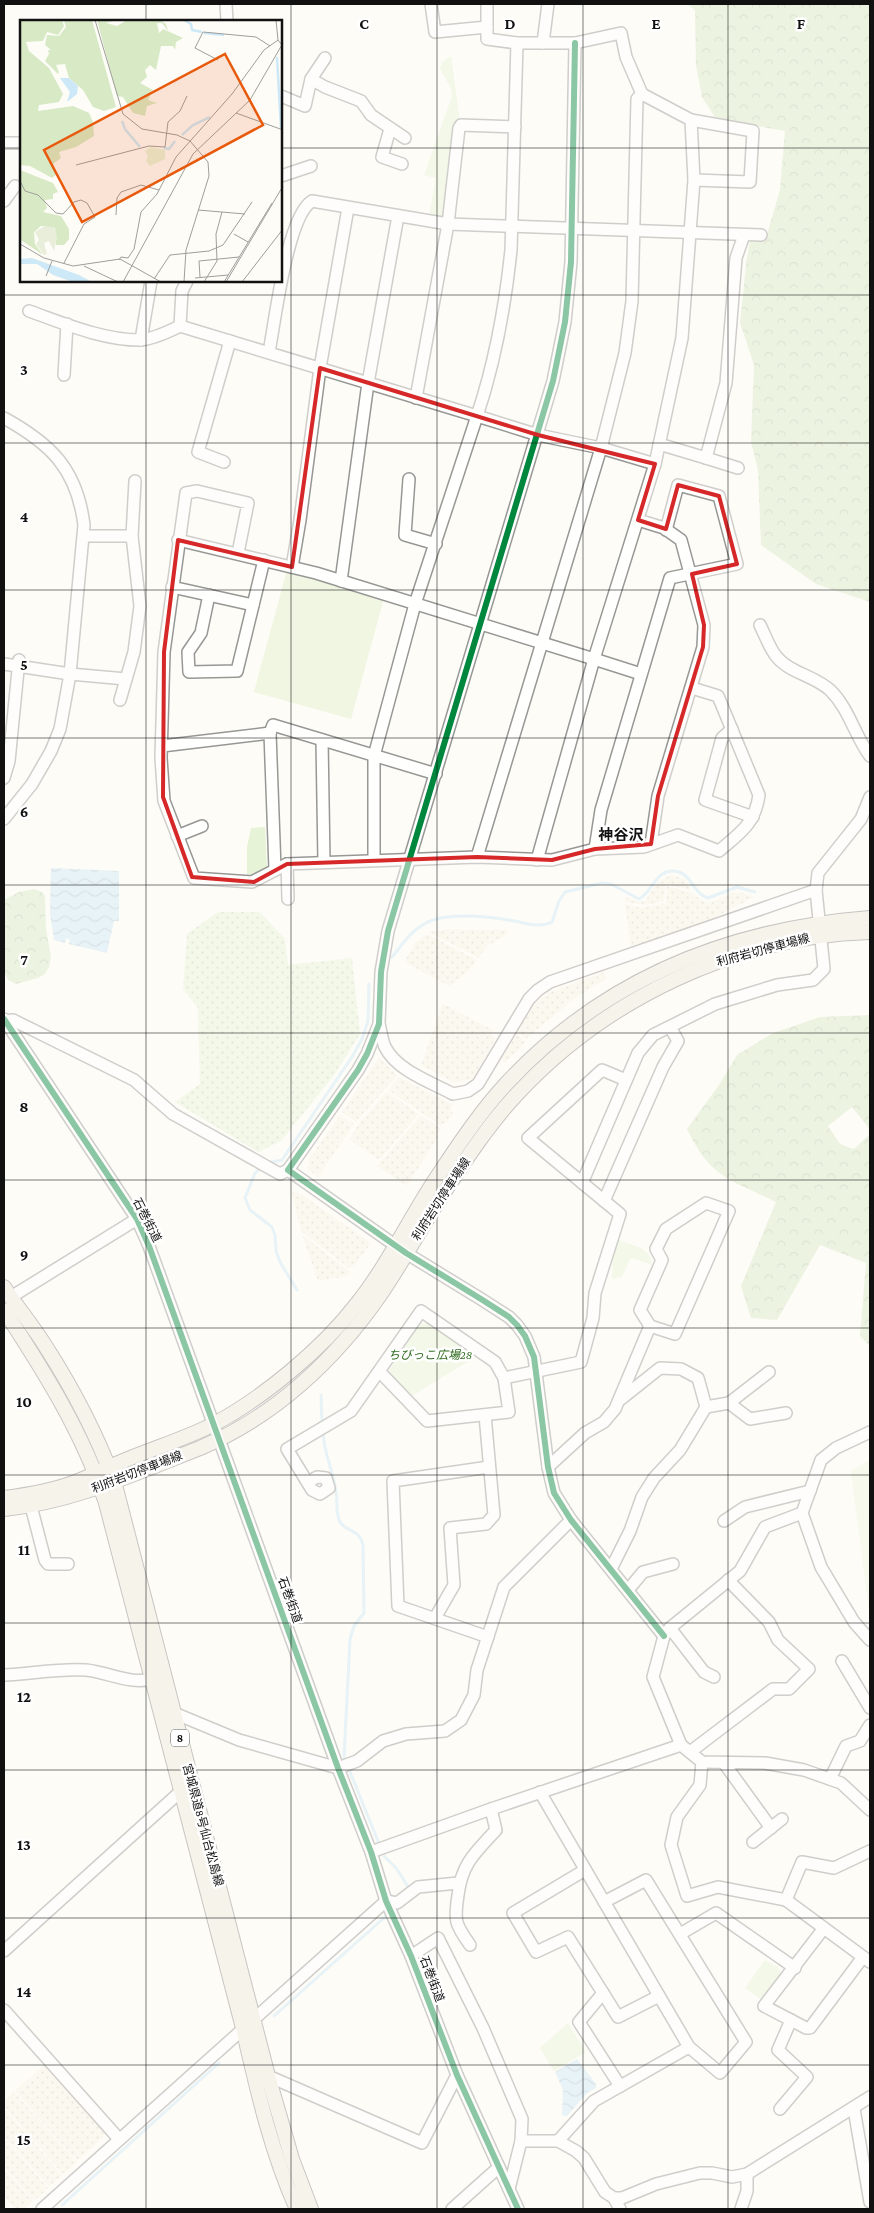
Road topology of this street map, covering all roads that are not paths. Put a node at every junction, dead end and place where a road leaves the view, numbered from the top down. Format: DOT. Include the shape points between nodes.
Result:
graph roads {
  1 [pos="226,4"];
  2 [pos="431,4"];
  3 [pos="487,4"];
  4 [pos="548,4"];
  5 [pos="227,20"];
  6 [pos="488,27"];
  7 [pos="517,43"];
  8 [pos="543,43"];
  9 [pos="575,43"];
  10 [pos="325,58"];
  11 [pos="311,79"];
  12 [pos="642,94"];
  13 [pos="282,96"];
  14 [pos="691,120"];
  15 [pos="514,127"];
  16 [pos="390,129"];
  17 [pos="405,138"];
  18 [pos="20,142"];
  19 [pos="4,143"];
  20 [pos="402,164"];
  21 [pos="311,166"];
  22 [pos="282,176"];
  23 [pos="694,180"];
  24 [pos="19,186"];
  25 [pos="4,201"];
  26 [pos="348,208"];
  27 [pos="398,216"];
  28 [pos="448,224"];
  29 [pos="512,226"];
  30 [pos="573,228"];
  31 [pos="633,231"];
  32 [pos="690,232"];
  33 [pos="744,235"];
  34 [pos="761,235"];
  35 [pos="151,282"];
  36 [pos="186,282"];
  37 [pos="29,311"];
  38 [pos="67,324"];
  39 [pos="180,326"];
  40 [pos="141,340"];
  41 [pos="230,341"];
  42 [pos="270,352"];
  43 [pos="320,368"];
  44 [pos="64,375"];
  45 [pos="368,383"];
  46 [pos="416,398"];
  47 [pos="477,416"];
  48 [pos="4,418"];
  49 [pos="538,435"];
  50 [pos="659,444"];
  51 [pos="601,448"];
  52 [pos="706,458"];
  53 [pos="224,462"];
  54 [pos="655,464"];
  55 [pos="738,468"];
  56 [pos="409,479"];
  57 [pos="135,481"];
  58 [pos="638,520"];
  59 [pos="666,530"];
  60 [pos="84,536"];
  61 [pos="132,536"];
  62 [pos="178,540"];
  63 [pos="436,544"];
  64 [pos="238,553"];
  65 [pos="264,560"];
  66 [pos="292,567"];
  67 [pos="692,574"];
  68 [pos="341,581"];
  69 [pos="172,587"];
  70 [pos="209,595"];
  71 [pos="415,604"];
  72 [pos="253,605"];
  73 [pos="481,624"];
  74 [pos="760,626"];
  75 [pos="541,642"];
  76 [pos="594,659"];
  77 [pos="19,663"];
  78 [pos="4,664"];
  79 [pos="70,674"];
  80 [pos="641,674"];
  81 [pos="126,679"];
  82 [pos="692,688"];
  83 [pos="120,700"];
  84 [pos="732,729"];
  85 [pos="270,733"];
  86 [pos="322,740"];
  87 [pos="162,746"];
  88 [pos="374,756"];
  89 [pos="870,756"];
  90 [pos="436,774"];
  91 [pos="4,778"];
  92 [pos="870,797"];
  93 [pos="753,817"];
  94 [pos="4,819"];
  95 [pos="202,826"];
  96 [pos="178,836"];
  97 [pos="651,844"];
  98 [pos="595,849"];
  99 [pos="477,857"];
  100 [pos="410,858"];
  101 [pos="374,860"];
  102 [pos="537,860"];
  103 [pos="324,862"];
  104 [pos="287,864"];
  105 [pos="275,869"];
  106 [pos="816,890"];
  107 [pos="288,900"];
  108 [pos="870,918"];
  109 [pos="820,929"];
  110 [pos="870,932"];
  111 [pos="4,1020"];
  112 [pos="379,1024"];
  113 [pos="670,1027"];
  114 [pos="626,1080"];
  115 [pos="288,1170"];
  116 [pos="582,1183"];
  117 [pos="604,1201"];
  118 [pos="138,1219"];
  119 [pos="401,1249"];
  120 [pos="7,1292"];
  121 [pos="4,1310"];
  122 [pos="650,1326"];
  123 [pos="380,1371"];
  124 [pos="536,1371"];
  125 [pos="769,1372"];
  126 [pos="504,1378"];
  127 [pos="618,1401"];
  128 [pos="729,1403"];
  129 [pos="706,1407"];
  130 [pos="786,1413"];
  131 [pos="485,1415"];
  132 [pos="215,1424"];
  133 [pos="870,1432"];
  134 [pos="220,1440"];
  135 [pos="489,1467"];
  136 [pos="548,1467"];
  137 [pos="111,1474"];
  138 [pos="97,1480"];
  139 [pos="308,1482"];
  140 [pos="810,1491"];
  141 [pos="4,1498"];
  142 [pos="31,1506"];
  143 [pos="4,1509"];
  144 [pos="802,1513"];
  145 [pos="571,1520"];
  146 [pos="724,1521"];
  147 [pos="68,1564"];
  148 [pos="672,1564"];
  149 [pos="610,1569"];
  150 [pos="728,1580"];
  151 [pos="628,1590"];
  152 [pos="435,1618"];
  153 [pos="667,1632"];
  154 [pos="488,1637"];
  155 [pos="870,1640"];
  156 [pos="842,1661"];
  157 [pos="4,1675"];
  158 [pos="714,1677"];
  159 [pos="151,1679"];
  160 [pos="870,1708"];
  161 [pos="174,1713"];
  162 [pos="870,1725"];
  163 [pos="685,1749"];
  164 [pos="702,1762"];
  165 [pos="724,1763"];
  166 [pos="340,1768"];
  167 [pos="830,1779"];
  168 [pos="180,1792"];
  169 [pos="540,1792"];
  170 [pos="491,1809"];
  171 [pos="870,1810"];
  172 [pos="782,1819"];
  173 [pos="771,1828"];
  174 [pos="752,1842"];
  175 [pos="373,1851"];
  176 [pos="870,1852"];
  177 [pos="585,1870"];
  178 [pos="458,1883"];
  179 [pos="786,1900"];
  180 [pos="386,1901"];
  181 [pos="604,1902"];
  182 [pos="824,1928"];
  183 [pos="680,1934"];
  184 [pos="470,1946"];
  185 [pos="4,1951"];
  186 [pos="411,1956"];
  187 [pos="867,1960"];
  188 [pos="795,1968"];
  189 [pos="603,1993"];
  190 [pos="659,1996"];
  191 [pos="4,2010"];
  192 [pos="791,2020"];
  193 [pos="248,2024"];
  194 [pos="689,2047"];
  195 [pos="457,2075"];
  196 [pos="268,2076"];
  197 [pos="620,2086"];
  198 [pos="870,2097"];
  199 [pos="780,2109"];
  200 [pos="854,2109"];
  201 [pos="119,2139"];
  202 [pos="558,2140"];
  203 [pos="521,2141"];
  204 [pos="499,2167"];
  205 [pos="747,2174"];
  206 [pos="509,2189"];
  207 [pos="614,2198"];
  208 [pos="870,2202"];
  209 [pos="48,2207"];
  210 [pos="297,2209"];
  211 [pos="311,2209"];
  212 [pos="452,2209"];
  213 [pos="518,2209"];
  214 [pos="620,2209"];
  215 [pos="741,2209"];
  1 -- 5 [label="street"];
  2 -- 6 [label="street" via="435,32"];
  3 -- 6 [label="street"];
  4 -- 8 [label="street"];
  6 -- 7 [label="street" via="487,39"];
  7 -- 8 [label="street"];
  7 -- 15 [label="street"];
  8 -- 9 [label="street"];
  9 -- 12 [label="street" via="621,34 626,57"];
  9 -- 30 [label="street"];
  10 -- 11 [label="street"];
  11 -- 13 [label="street" via="305,106"];
  11 -- 16 [label="street" via="361,101 371,115"];
  12 -- 14 [label="street"];
  12 -- 31 [label="street" via="637,100"];
  14 -- 23 [label="street"];
  14 -- 23 [label="street" via="753,131 750,182"];
  15 -- 28 [label="street" via="461,125"];
  15 -- 29 [label="street"];
  16 -- 17 [label="street"];
  16 -- 20 [label="street" via="382,157"];
  18 -- 19 [label="street"];
  21 -- 22 [label="street"];
  23 -- 32 [label="street"];
  24 -- 25 [label="street"];
  26 -- 27 [label="street"];
  26 -- 42 [label="street" via="312,201 300,218 288,250"];
  26 -- 43 [label="street"];
  27 -- 28 [label="street"];
  27 -- 45 [label="street"];
  28 -- 29 [label="street"];
  28 -- 46 [label="street"];
  29 -- 30 [label="street"];
  29 -- 47 [label="street" via="501,330"];
  30 -- 31 [label="street"];
  30 -- 49 [label="street" via="569,293 553,381"];
  31 -- 32 [label="street"];
  31 -- 51 [label="street" via="632,301 625,353"];
  32 -- 33 [label="street"];
  32 -- 50 [label="street" via="682,338"];
  33 -- 34 [label="street"];
  33 -- 52 [label="street" via="736,258 726,383"];
  35 -- 40 [label="street"];
  36 -- 39 [label="street" via="182,291"];
  37 -- 38 [label="street"];
  38 -- 40 [label="street" via="112,337"];
  38 -- 44 [label="street"];
  39 -- 40 [label="street"];
  39 -- 41 [label="street"];
  41 -- 42 [label="street"];
  41 -- 53 [label="street" via="198,452"];
  42 -- 43 [label="street"];
  43 -- 45 [label="street"];
  43 -- 66 [label="street"];
  45 -- 46 [label="street"];
  45 -- 68 [label="street"];
  46 -- 47 [label="street"];
  47 -- 49 [label="street"];
  47 -- 63 [label="street"];
  48 -- 60 [label="street" via="39,440 61,462 82,507"];
  49 -- 51 [label="street"];
  49 -- 73 [label="street"];
  50 -- 52 [label="street"];
  50 -- 54 [label="street"];
  51 -- 54 [label="street"];
  51 -- 75 [label="street"];
  52 -- 55 [label="street"];
  54 -- 58 [label="street"];
  56 -- 63 [label="street" via="406,535"];
  57 -- 61 [label="street"];
  58 -- 59 [label="street"];
  58 -- 76 [label="street"];
  59 -- 67 [label="street" via="681,540"];
  59 -- 67 [label="street" via="678,485 719,496 736,564"];
  60 -- 61 [label="street"];
  60 -- 79 [label="street"];
  61 -- 81 [label="street" via="140,606 136,641"];
  62 -- 64 [label="street"];
  62 -- 64 [label="street" via="185,494 197,491 248,503"];
  62 -- 69 [label="street"];
  63 -- 71 [label="street"];
  64 -- 65 [label="street"];
  65 -- 66 [label="street"];
  65 -- 72 [label="street"];
  66 -- 68 [label="street"];
  67 -- 80 [label="street" via="670,578"];
  67 -- 82 [label="street" via="704,625 703,647"];
  68 -- 71 [label="street"];
  69 -- 70 [label="street"];
  69 -- 87 [label="street" via="164,652"];
  70 -- 72 [label="street"];
  70 -- 72 [label="street" via="201,632 188,652 191,674 238,670"];
  71 -- 73 [label="street"];
  71 -- 88 [label="street"];
  73 -- 75 [label="street"];
  73 -- 90 [label="street"];
  74 -- 89 [label="street" via="783,663 832,692"];
  75 -- 76 [label="street"];
  75 -- 99 [label="street"];
  76 -- 80 [label="street"];
  76 -- 102 [label="street"];
  77 -- 78 [label="street"];
  77 -- 79 [label="street"];
  77 -- 91 [label="street" via="9,761"];
  79 -- 81 [label="street"];
  79 -- 94 [label="street" via="62,722 52,752"];
  80 -- 98 [label="street" via="601,810"];
  81 -- 83 [label="street"];
  82 -- 84 [label="street" via="718,696"];
  82 -- 97 [label="street" via="658,796"];
  84 -- 93 [label="street" via="759,795"];
  84 -- 93 [label="street" via="722,738 705,800"];
  85 -- 86 [label="street" via="273,725"];
  85 -- 87 [label="street"];
  85 -- 105 [label="street"];
  86 -- 88 [label="street"];
  86 -- 103 [label="street"];
  87 -- 96 [label="street" via="163,798"];
  88 -- 90 [label="street"];
  88 -- 101 [label="street"];
  90 -- 100 [label="street"];
  92 -- 106 [label="street" via="862,819 818,873"];
  93 -- 97 [label="street" via="748,826 719,850 678,835"];
  95 -- 96 [label="street"];
  96 -- 105 [label="street" via="194,878 252,882"];
  97 -- 98 [label="street"];
  98 -- 102 [label="street" via="552,860"];
  99 -- 100 [label="street"];
  99 -- 102 [label="street"];
  100 -- 101 [label="street"];
  100 -- 112 [label="street" via="384,951"];
  101 -- 103 [label="street"];
  103 -- 104 [label="street"];
  104 -- 105 [label="street"];
  104 -- 107 [label="street"];
  106 -- 109 [label="street"];
  106 -- 112 [label="street" via="550,982 529,1000 478,1084 460,1094 453,1094 394,1060"];
  108 -- 109 [label="main road, 利府岩切停車場線"];
  109 -- 110 [label="main road, 利府岩切停車場線" via="836,933"];
  109 -- 113 [label="street" via="824,969 813,980 777,985 715,1004"];
  109 -- 119 [label="main road, 利府岩切停車場線" via="748,937 707,950 640,981 567,1028 537,1053 488,1105 440,1172"];
  111 -- 115 [label="street" via="13,1020 134,1080 173,1114 280,1174"];
  111 -- 118 [label="street, 石巻街道"];
  112 -- 115 [label="street" via="358,1070"];
  113 -- 114 [label="street" via="644,1043"];
  113 -- 117 [label="street" via="678,1042 663,1067"];
  114 -- 116 [label="street"];
  114 -- 116 [label="street" via="602,1070 528,1138"];
  115 -- 119 [label="street"];
  116 -- 117 [label="street"];
  117 -- 124 [label="street" via="620,1214 595,1292 593,1318 581,1362"];
  118 -- 120 [label="street"];
  118 -- 132 [label="street, 石巻街道"];
  119 -- 124 [label="street" via="509,1317 524,1336 534,1356"];
  119 -- 132 [label="main road, 利府岩切停車場線" via="356,1305 306,1357 254,1399"];
  119 -- 134 [label="main road, 利府岩切停車場線" via="364,1316 327,1360 302,1384"];
  120 -- 137 [label="main road, 宮城県道8号仙台松島線 / 8" via="77,1399"];
  121 -- 138 [label="main road, 宮城県道8号仙台松島線 / 8" via="65,1409"];
  122 -- 122 [label="street" via="640,1310 662,1260 656,1249 666,1229 706,1203 729,1211 675,1334"];
  122 -- 127 [label="street"];
  123 -- 126 [label="street" via="421,1311 496,1362"];
  123 -- 131 [label="street" via="427,1421"];
  123 -- 139 [label="street" via="351,1410 287,1449"];
  124 -- 126 [label="street"];
  124 -- 136 [label="street"];
  125 -- 128 [label="street"];
  126 -- 131 [label="street" via="509,1412"];
  127 -- 129 [label="street" via="660,1368 681,1369 698,1378"];
  127 -- 136 [label="street" via="604,1422 585,1433"];
  128 -- 129 [label="street"];
  128 -- 130 [label="street" via="750,1419"];
  129 -- 149 [label="street" via="680,1450 654,1478 642,1497 630,1531"];
  131 -- 135 [label="street"];
  132 -- 134 [label="street, 石巻街道"];
  132 -- 137 [label="main road, 利府岩切停車場線"];
  133 -- 140 [label="street" via="836,1448 821,1460"];
  134 -- 137 [label="main road, 利府岩切停車場線"];
  134 -- 166 [label="street, 石巻街道"];
  135 -- 152 [label="street" via="494,1515 486,1524 450,1528 454,1585"];
  135 -- 152 [label="street" via="393,1480 398,1606"];
  136 -- 145 [label="street" via="554,1492"];
  137 -- 138 [label="main road, 利府岩切停車場線"];
  137 -- 161 [label="main road, 宮城県道8号仙台松島線 / 8"];
  138 -- 141 [label="main road, 利府岩切停車場線"];
  138 -- 142 [label="main road, 利府岩切停車場線" via="59,1501"];
  138 -- 159 [label="main road, 宮城県道8号仙台松島線 / 8"];
  140 -- 144 [label="street"];
  140 -- 146 [label="street" via="745,1507"];
  142 -- 143 [label="main road, 利府岩切停車場線"];
  142 -- 147 [label="street" via="45,1560 53,1565"];
  144 -- 150 [label="street" via="765,1527 740,1571"];
  144 -- 155 [label="street" via="821,1566 854,1622"];
  145 -- 149 [label="street"];
  145 -- 154 [label="street" via="504,1587"];
  148 -- 151 [label="street" via="643,1572"];
  149 -- 151 [label="street"];
  150 -- 153 [label="street"];
  150 -- 163 [label="street" via="769,1622 778,1640 809,1669 789,1689 773,1689"];
  151 -- 153 [label="street"];
  152 -- 154 [label="street"];
  153 -- 158 [label="street" via="704,1672"];
  153 -- 163 [label="street" via="653,1677"];
  154 -- 166 [label="street" via="477,1670 474,1695 461,1720 445,1731 406,1734 383,1740 354,1762"];
  156 -- 160 [label="street"];
  157 -- 159 [label="street" via="85,1670 138,1682"];
  159 -- 168 [label="main road, 宮城県道8号仙台松島線 / 8"];
  161 -- 166 [label="street" via="239,1740"];
  161 -- 193 [label="main road, 宮城県道8号仙台松島線 / 8"];
  162 -- 167 [label="street" via="860,1741 846,1746"];
  163 -- 164 [label="street"];
  163 -- 169 [label="street"];
  164 -- 165 [label="street"];
  164 -- 179 [label="street" via="700,1786 677,1817 671,1845 687,1896 718,1887"];
  165 -- 167 [label="street" via="766,1763"];
  165 -- 173 [label="street"];
  166 -- 175 [label="street, 石巻街道"];
  167 -- 171 [label="street" via="841,1783"];
  168 -- 185 [label="street"];
  168 -- 193 [label="main road, 宮城県道8号仙台松島線 / 8"];
  169 -- 170 [label="street"];
  169 -- 177 [label="street"];
  170 -- 175 [label="street"];
  170 -- 178 [label="street" via="496,1830 472,1856"];
  172 -- 173 [label="street"];
  173 -- 174 [label="street"];
  175 -- 180 [label="street, 石巻街道"];
  176 -- 179 [label="street" via="834,1868 802,1862"];
  177 -- 181 [label="street"];
  177 -- 189 [label="street" via="513,1913 536,1952 568,1937"];
  178 -- 180 [label="street" via="418,1888 397,1903"];
  178 -- 184 [label="street" via="455,1916 458,1928"];
  179 -- 182 [label="street"];
  180 -- 186 [label="street, 石巻街道"];
  180 -- 193 [label="street"];
  181 -- 183 [label="street" via="646,1880"];
  181 -- 190 [label="street"];
  182 -- 187 [label="street"];
  182 -- 188 [label="street"];
  183 -- 188 [label="street" via="716,1913"];
  183 -- 194 [label="street" via="746,2042 720,2073"];
  186 -- 195 [label="street, 石巻街道"];
  186 -- 203 [label="street" via="438,1938 483,2028 522,2119"];
  187 -- 192 [label="street" via="810,2028"];
  188 -- 192 [label="street" via="764,2006"];
  189 -- 190 [label="street" via="618,2017"];
  189 -- 197 [label="street" via="579,2022"];
  190 -- 194 [label="street"];
  191 -- 201 [label="street"];
  192 -- 199 [label="street" via="778,2050 807,2077"];
  193 -- 196 [label="main road, 宮城県道8号仙台松島線 / 8"];
  193 -- 201 [label="street"];
  193 -- 210 [label="main road, 宮城県道8号仙台松島線 / 8" via="261,2105"];
  194 -- 197 [label="street"];
  195 -- 196 [label="street" via="422,2143"];
  195 -- 204 [label="street, 石巻街道"];
  196 -- 211 [label="main road, 宮城県道8号仙台松島線 / 8"];
  197 -- 202 [label="street" via="594,2101"];
  198 -- 200 [label="street"];
  200 -- 205 [label="street"];
  200 -- 208 [label="street"];
  201 -- 209 [label="street"];
  202 -- 203 [label="street"];
  202 -- 207 [label="street" via="584,2158 605,2192"];
  203 -- 206 [label="street"];
  204 -- 206 [label="street, 石巻街道"];
  204 -- 212 [label="street"];
  205 -- 207 [label="street" via="732,2177 700,2173"];
  205 -- 215 [label="street" via="747,2191"];
  206 -- 213 [label="street, 石巻街道"];
  207 -- 214 [label="street"];
}
